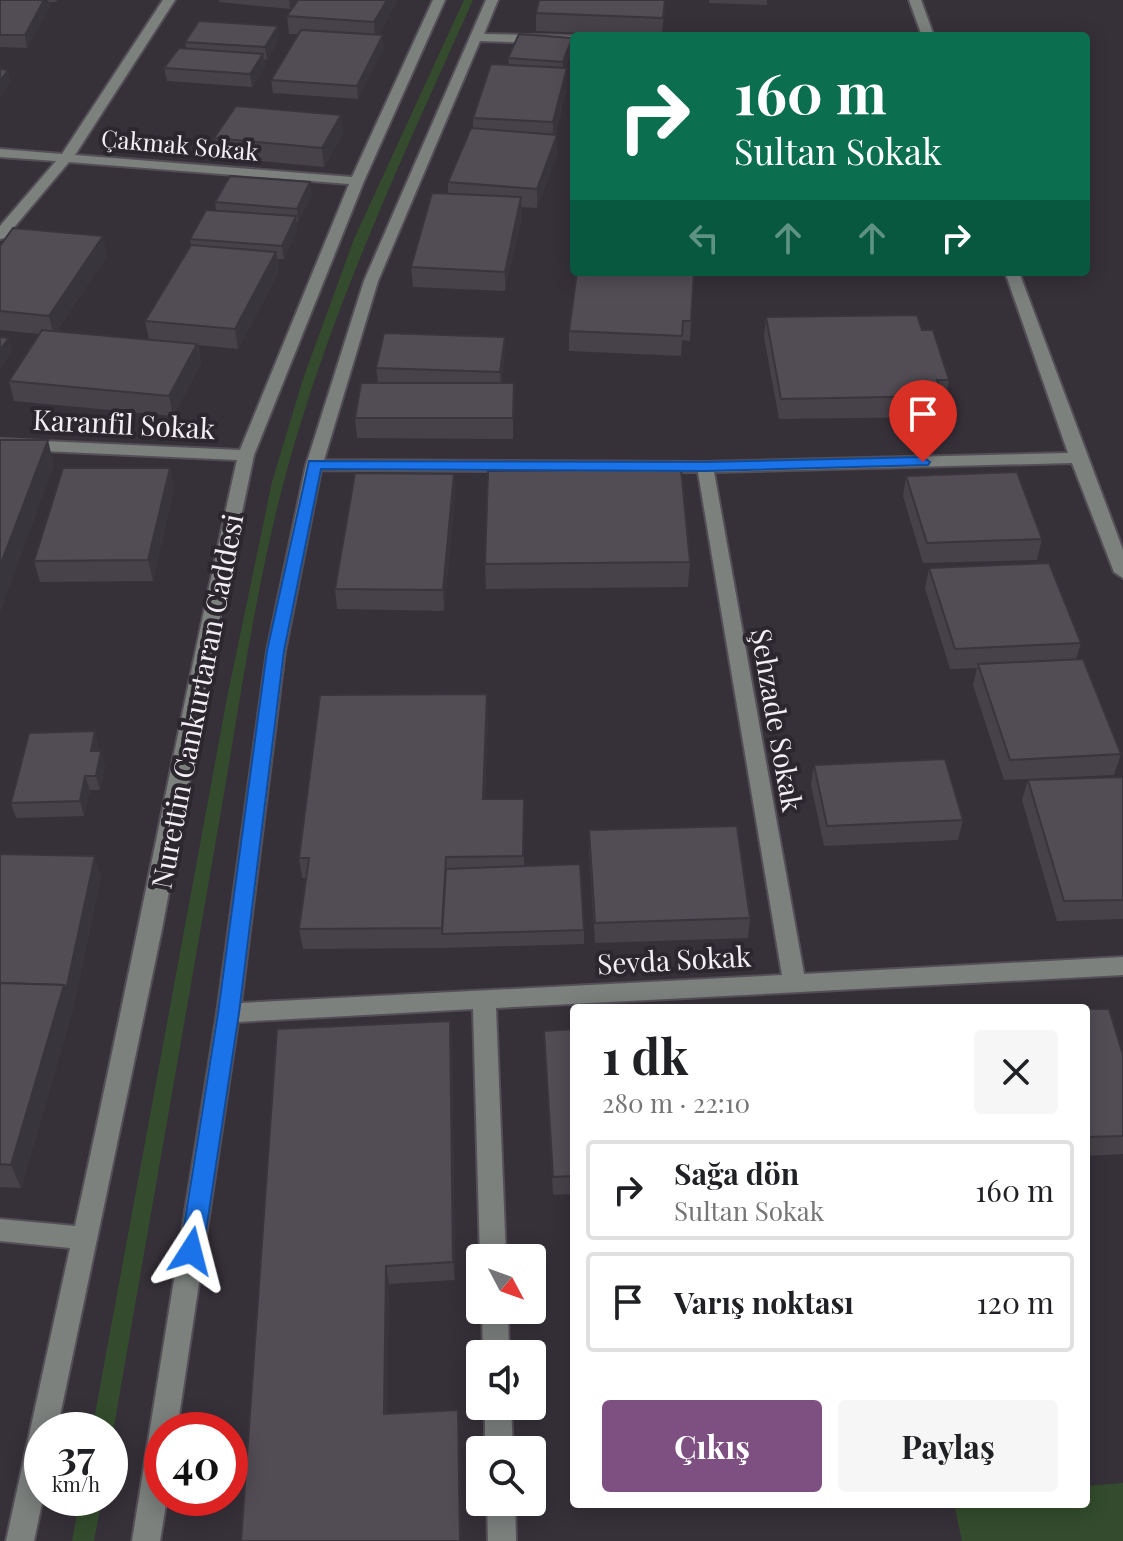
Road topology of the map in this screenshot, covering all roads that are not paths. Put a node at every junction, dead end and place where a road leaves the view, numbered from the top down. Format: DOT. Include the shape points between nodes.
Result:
graph roads {
  1 [pos="169,0"];
  2 [pos="439,0"];
  3 [pos="492,0"];
  4 [pos="915,0"];
  5 [pos="927,32"];
  6 [pos="476,37"];
  7 [pos="570,40"];
  8 [pos="0,153"];
  9 [pos="67,157"];
  10 [pos="357,181"];
  11 [pos="2,228"];
  12 [pos="1013,276"];
  13 [pos="0,444"];
  14 [pos="246,455"];
  15 [pos="1078,458"];
  16 [pos="314,465"];
  17 [pos="705,467"];
  18 [pos="1123,572"];
  19 [pos="1123,966"];
  20 [pos="795,983"];
  21 [pos="484,999"];
  22 [pos="228,1013"];
  23 [pos="0,1230"];
  24 [pos="83,1238"];
  25 [pos="493,1244"];
  26 [pos="47,1412"];
  27 [pos="166,1412"];
  28 [pos="25,1516"];
  29 [pos="150,1516"];
  30 [pos="501,1516"];
  31 [pos="20,1541"];
  32 [pos="146,1541"];
  33 [pos="502,1541"];
  1 -- 9 [label="street"];
  2 -- 10 [label="street, Nurettin Cankurtaran Caddesi"];
  3 -- 6 [label="street"];
  4 -- 5 [label="street"];
  6 -- 7 [label="street"];
  6 -- 16 [label="street" via="376,267"];
  8 -- 9 [label="street, Çakmak Sokak"];
  9 -- 10 [label="street, Çakmak Sokak"];
  9 -- 11 [label="street"];
  10 -- 14 [label="street, Nurettin Cankurtaran Caddesi"];
  12 -- 15 [label="street"];
  13 -- 14 [label="street, Karanfil Sokak"];
  14 -- 24 [label="street, Nurettin Cankurtaran Caddesi"];
  15 -- 17 [label="street"];
  15 -- 18 [label="street"];
  16 -- 17 [label="street"];
  16 -- 22 [label="street" via="276,651"];
  17 -- 20 [label="street, Şehzade Sokak"];
  19 -- 20 [label="street, Sevda Sokak"];
  20 -- 21 [label="street, Sevda Sokak"];
  21 -- 22 [label="street, Sevda Sokak"];
  21 -- 25 [label="street"];
  22 -- 27 [label="street"];
  23 -- 24 [label="street"];
  24 -- 26 [label="street, Nurettin Cankurtaran Caddesi"];
  28 -- 31 [label="street, Nurettin Cankurtaran Caddesi"];
  29 -- 32 [label="street"];
  30 -- 33 [label="street"];
}
